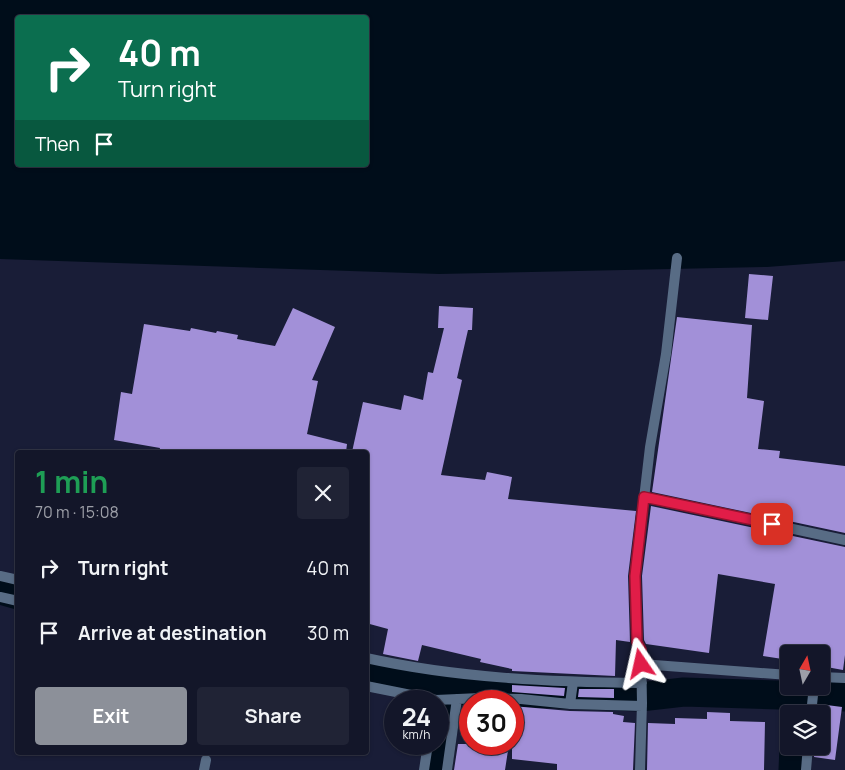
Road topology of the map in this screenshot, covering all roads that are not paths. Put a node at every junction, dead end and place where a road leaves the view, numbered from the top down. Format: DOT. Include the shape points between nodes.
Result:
graph roads {
  1 [pos="677,258"];
  2 [pos="644,497"];
  3 [pos="845,540"];
  4 [pos="0,576"];
  5 [pos="15,579"];
  6 [pos="1,600"];
  7 [pos="15,601"];
  8 [pos="369,659"];
  9 [pos="641,664"];
  10 [pos="780,674"];
  11 [pos="830,677"];
  12 [pos="845,678"];
  13 [pos="573,682"];
  14 [pos="642,683"];
  15 [pos="369,687"];
  16 [pos="385,690"];
  17 [pos="455,699"];
  18 [pos="449,700"];
  19 [pos="570,704"];
  20 [pos="642,705"];
  21 [pos="426,755"];
  22 [pos="807,755"];
  23 [pos="424,770"];
  24 [pos="447,770"];
  25 [pos="640,770"];
  26 [pos="806,770"];
  1 -- 2 [label="street"];
  2 -- 3 [label="street"];
  2 -- 9 [label="street" via="635,576"];
  4 -- 5 [label="street"];
  6 -- 7 [label="street"];
  8 -- 13 [label="street" via="452,674"];
  9 -- 10 [label="street"];
  9 -- 14 [label="street"];
  11 -- 12 [label="street"];
  13 -- 14 [label="street"];
  13 -- 19 [label="street"];
  14 -- 20 [label="street"];
  15 -- 16 [label="street"];
  17 -- 18 [label="street"];
  17 -- 19 [label="street" via="521,699"];
  17 -- 24 [label="street"];
  19 -- 20 [label="street"];
  20 -- 25 [label="street"];
  21 -- 23 [label="street"];
  22 -- 26 [label="street"];
}
